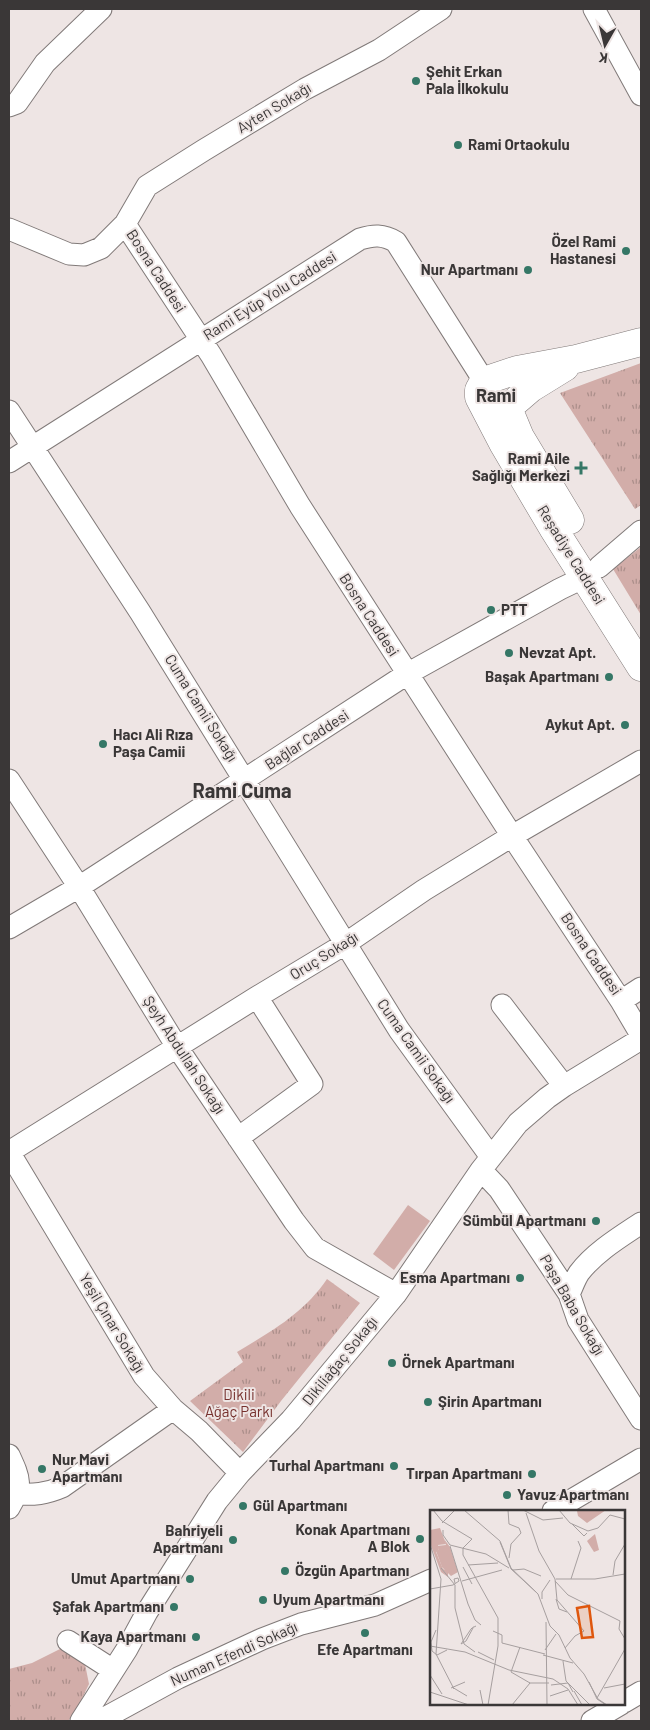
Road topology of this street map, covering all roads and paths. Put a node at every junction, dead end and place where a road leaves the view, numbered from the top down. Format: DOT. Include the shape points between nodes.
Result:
graph roads {
  1 [pos="101,9"];
  2 [pos="441,9"];
  3 [pos="594,9"];
  4 [pos="641,95"];
  5 [pos="9,106"];
  6 [pos="125,224"];
  7 [pos="9,229"];
  8 [pos="201,340"];
  9 [pos="641,342"];
  10 [pos="576,360"];
  11 [pos="484,380"];
  12 [pos="9,411"];
  13 [pos="499,411"];
  14 [pos="33,446"];
  15 [pos="9,462"];
  16 [pos="641,531"];
  17 [pos="592,572"];
  18 [pos="641,635"];
  19 [pos="641,667"];
  20 [pos="407,674"];
  21 [pos="641,762"];
  22 [pos="9,780"];
  23 [pos="246,780"];
  24 [pos="512,836"];
  25 [pos="79,887"];
  26 [pos="9,928"];
  27 [pos="345,944"];
  28 [pos="641,988"];
  29 [pos="257,997"];
  30 [pos="622,1001"];
  31 [pos="502,1005"];
  32 [pos="641,1035"];
  33 [pos="641,1039"];
  34 [pos="177,1047"];
  35 [pos="564,1086"];
  36 [pos="238,1138"];
  37 [pos="9,1152"];
  38 [pos="486,1164"];
  39 [pos="641,1223"];
  40 [pos="396,1294"];
  41 [pos="569,1294"];
  42 [pos="173,1409"];
  43 [pos="641,1418"];
  44 [pos="9,1455"];
  45 [pos="641,1460"];
  46 [pos="240,1473"];
  47 [pos="13,1501"];
  48 [pos="555,1510"];
  49 [pos="430,1580"];
  50 [pos="68,1641"];
  51 [pos="113,1670"];
  52 [pos="641,1692"];
  53 [pos="625,1701"];
  54 [pos="617,1705"];
  55 [pos="594,1714"];
  56 [pos="81,1721"];
  57 [pos="99,1721"];
  1 -- 5 [label="street" via="45,63 17,103"];
  2 -- 6 [label="street, Ayten Sokağı" via="378,50 305,89 147,186"];
  3 -- 4 [label="street"];
  6 -- 7 [label="street, Ayten Sokağı" via="101,248 84,255 69,254"];
  6 -- 8 [label="street, Bosna Caddesi"];
  8 -- 11 [label="street, Rami Eyüp Yolu Caddesi" via="360,240 383,236 396,242"];
  8 -- 14 [label="street, Rami Eyüp Yolu Caddesi"];
  8 -- 20 [label="street, Bosna Caddesi" via="300,506"];
  9 -- 10 [label="main road"];
  10 -- 11 [label="main road" via="517,370"];
  10 -- 13 [label="main road"];
  11 -- 13 [label="main road, Reşadiye Caddesi" via="480,384 479,398 484,408"];
  12 -- 14 [label="street, Cuma Camii Sokağı"];
  13 -- 17 [label="main road, Reşadiye Caddesi" via="504,445 533,496"];
  14 -- 15 [label="street, Rami Eyüp Yolu Caddesi"];
  14 -- 23 [label="street, Cuma Camii Sokağı"];
  16 -- 17 [label="street, Bağlar Caddesi"];
  17 -- 18 [label="main road, Reşadiye Caddesi"];
  17 -- 19 [label="main road, Reşadiye Caddesi"];
  17 -- 20 [label="street, Bağlar Caddesi"];
  20 -- 23 [label="street, Bağlar Caddesi"];
  20 -- 24 [label="street, Bosna Caddesi"];
  21 -- 24 [label="street, Oruç Sokağı"];
  22 -- 25 [label="street, Şeyh Abdullah Sokağı"];
  23 -- 25 [label="street, Bağlar Caddesi"];
  23 -- 27 [label="street, Cuma Camii Sokağı"];
  24 -- 27 [label="street, Oruç Sokağı"];
  24 -- 30 [label="street, Bosna Caddesi"];
  25 -- 26 [label="street, Bağlar Caddesi"];
  25 -- 34 [label="street, Şeyh Abdullah Sokağı"];
  27 -- 29 [label="street, Oruç Sokağı"];
  27 -- 38 [label="street, Cuma Camii Sokağı"];
  28 -- 30 [label="street"];
  29 -- 34 [label="street, Oruç Sokağı"];
  29 -- 36 [label="street" via="312,1084"];
  30 -- 32 [label="street, Bosna Caddesi"];
  31 -- 35 [label="street"];
  33 -- 35 [label="street, Dikiliağaç Sokağı"];
  34 -- 36 [label="street, Şeyh Abdullah Sokağı"];
  34 -- 37 [label="street, Oruç Sokağı"];
  35 -- 38 [label="street, Dikiliağaç Sokağı" via="518,1123"];
  36 -- 40 [label="street, Şeyh Abdullah Sokağı" via="315,1248"];
  37 -- 42 [label="street, Yeşil Çınar Sokağı" via="144,1376"];
  38 -- 40 [label="street, Dikiliağaç Sokağı"];
  38 -- 41 [label="street, Paşa Baba Sokağı"];
  39 -- 41 [label="street" via="590,1261 578,1274"];
  40 -- 46 [label="street, Dikiliağaç Sokağı" via="291,1420"];
  41 -- 43 [label="street, Paşa Baba Sokağı" via="578,1320"];
  42 -- 46 [label="street, Yeşil Çınar Sokağı"];
  42 -- 47 [label="street" via="62,1487"];
  44 -- 47 [label="street" via="20,1484"];
  45 -- 48 [label="street"];
  46 -- 51 [label="street, Dikiliağaç Sokağı" via="213,1508"];
  49 -- 57 [label="street, Numan Efendi Sokağı" via="375,1605 302,1624 262,1639 178,1678"];
  50 -- 51 [label="street"];
  51 -- 56 [label="street, Dikiliağaç Sokağı"];
  52 -- 53 [label="street"];
  54 -- 55 [label="street"];
}
